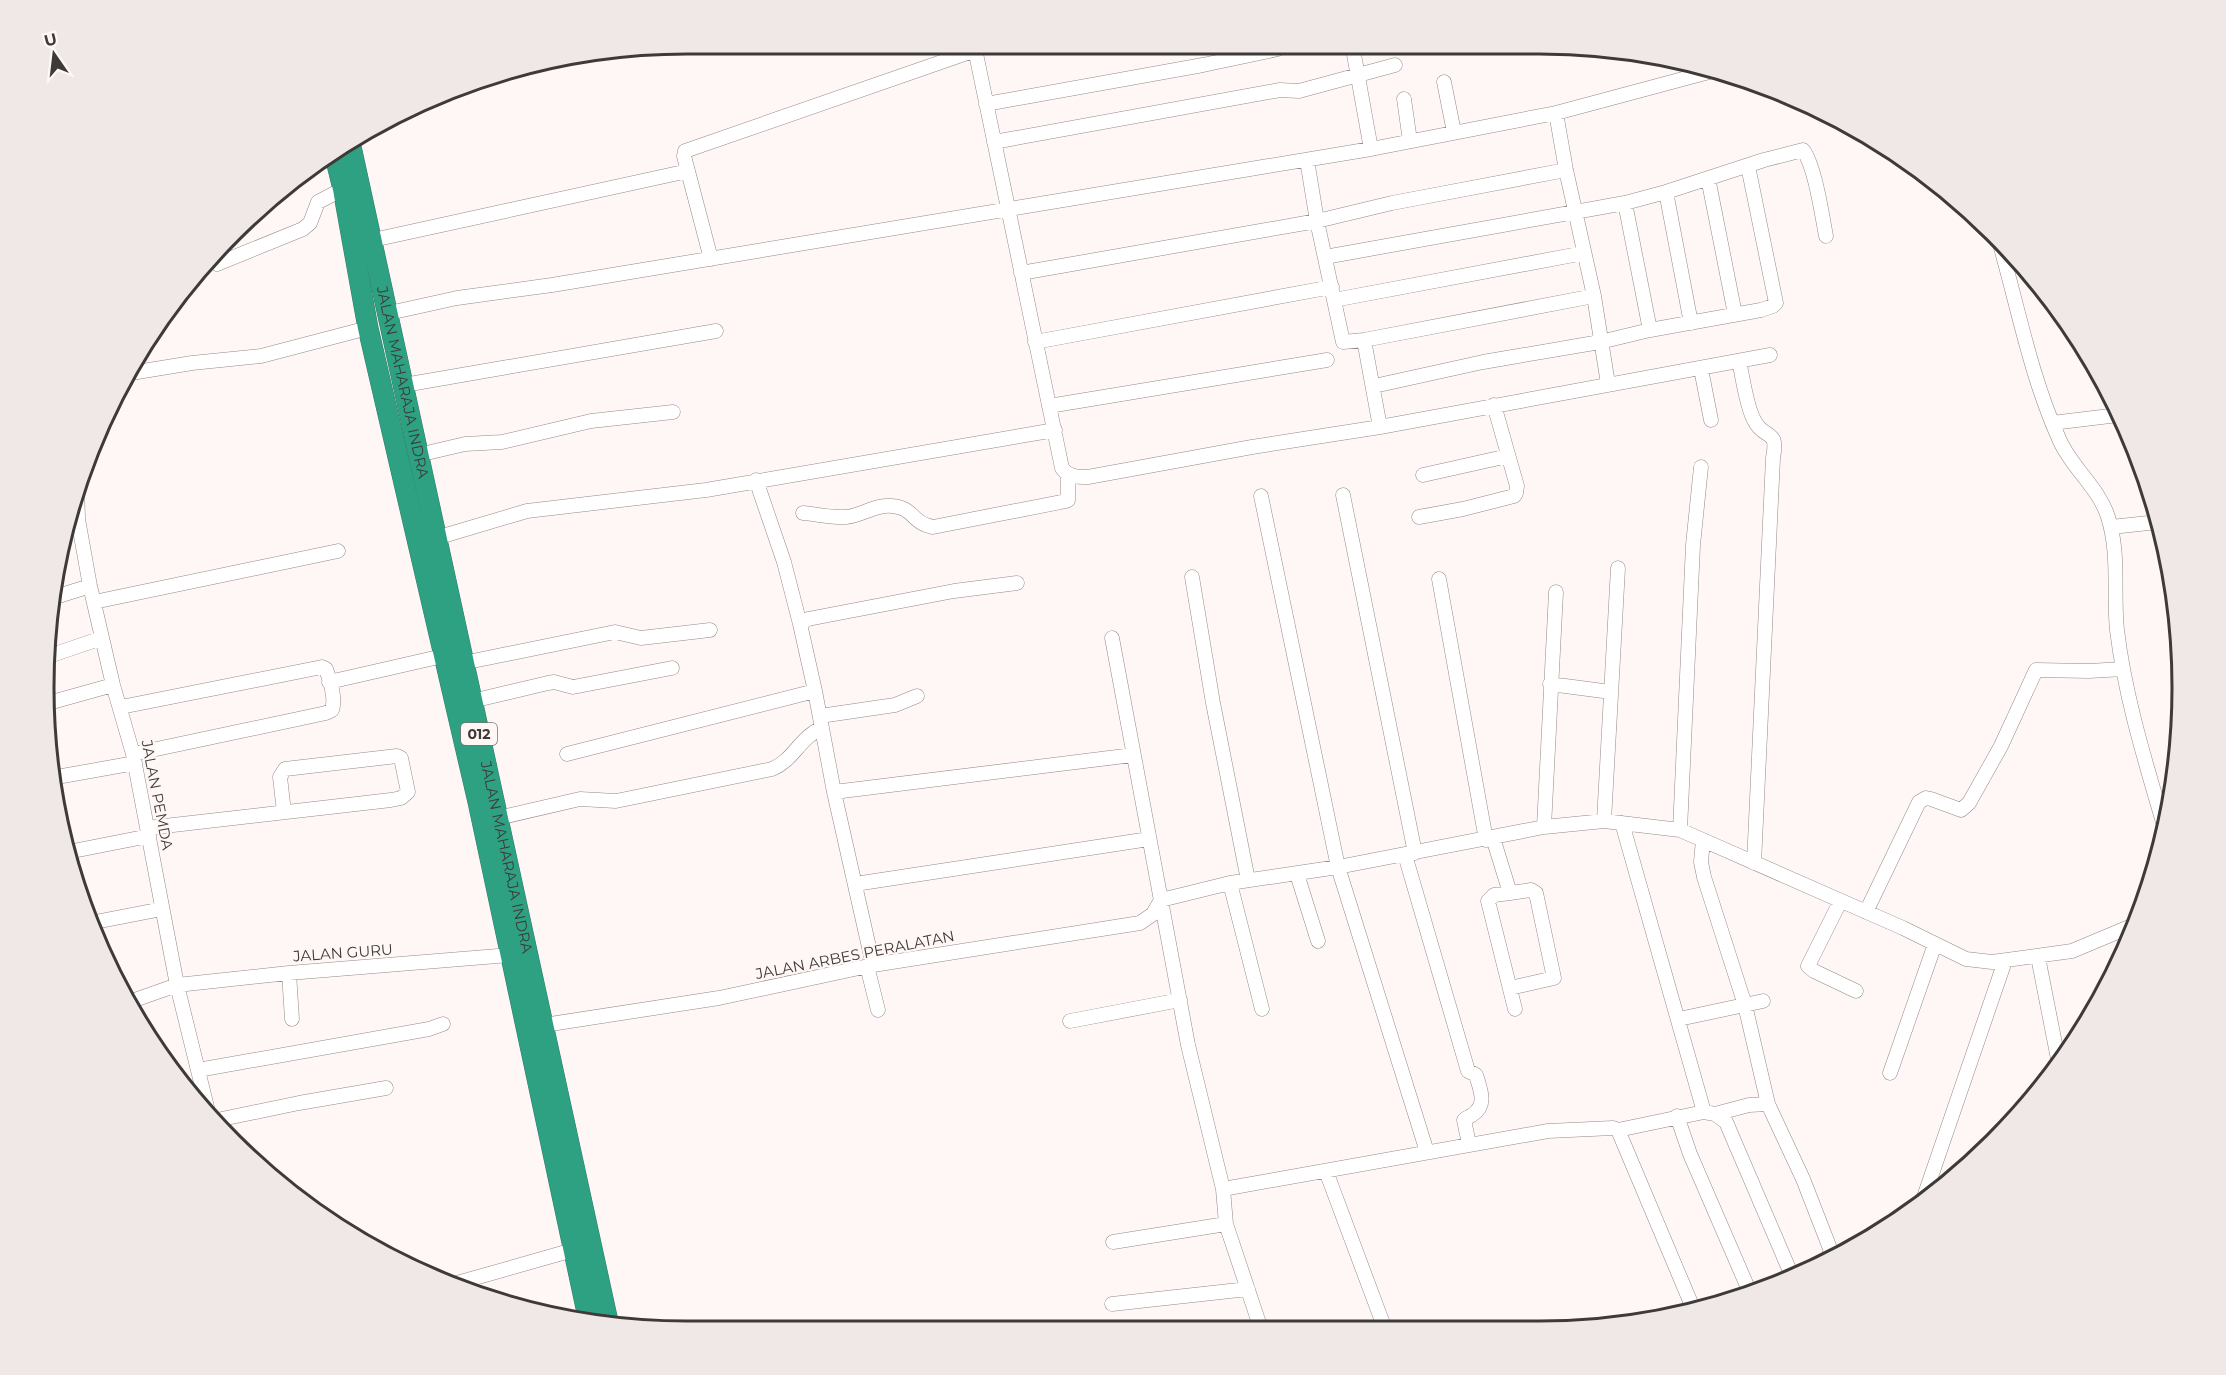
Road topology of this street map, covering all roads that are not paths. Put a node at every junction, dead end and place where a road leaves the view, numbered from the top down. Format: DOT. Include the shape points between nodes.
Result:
graph roads {
  1 [pos="962,54"];
  2 [pos="977,54"];
  3 [pos="1255,54"];
  4 [pos="1354,54"];
  5 [pos="1395,65"];
  6 [pos="1698,75"];
  7 [pos="1358,76"];
  8 [pos="1444,82"];
  9 [pos="1404,99"];
  10 [pos="986,104"];
  11 [pos="1556,113"];
  12 [pos="1454,132"];
  13 [pos="994,141"];
  14 [pos="1410,141"];
  15 [pos="1371,149"];
  16 [pos="352,151"];
  17 [pos="1307,160"];
  18 [pos="336,161"];
  19 [pos="1748,166"];
  20 [pos="1566,170"];
  21 [pos="688,171"];
  22 [pos="1708,178"];
  23 [pos="343,189"];
  24 [pos="1666,192"];
  25 [pos="1625,203"];
  26 [pos="1008,208"];
  27 [pos="1576,212"];
  28 [pos="1317,221"];
  29 [pos="1826,236"];
  30 [pos="373,240"];
  31 [pos="1584,252"];
  32 [pos="1325,257"];
  33 [pos="2004,258"];
  34 [pos="711,259"];
  35 [pos="217,264"];
  36 [pos="1021,273"];
  37 [pos="1333,293"];
  38 [pos="1594,296"];
  39 [pos="389,313"];
  40 [pos="1735,314"];
  41 [pos="1691,322"];
  42 [pos="368,328"];
  43 [pos="1650,330"];
  44 [pos="716,331"];
  45 [pos="1364,340"];
  46 [pos="1035,342"];
  47 [pos="1600,342"];
  48 [pos="1770,355"];
  49 [pos="1327,360"];
  50 [pos="1740,361"];
  51 [pos="1701,369"];
  52 [pos="139,372"];
  53 [pos="1608,384"];
  54 [pos="404,385"];
  55 [pos="1374,386"];
  56 [pos="1494,405"];
  57 [pos="1048,406"];
  58 [pos="673,412"];
  59 [pos="2111,416"];
  60 [pos="1711,420"];
  61 [pos="2052,423"];
  62 [pos="1380,427"];
  63 [pos="1055,430"];
  64 [pos="418,454"];
  65 [pos="1508,456"];
  66 [pos="1701,467"];
  67 [pos="1068,474"];
  68 [pos="1423,475"];
  69 [pos="756,480"];
  70 [pos="1343,495"];
  71 [pos="1261,496"];
  72 [pos="803,513"];
  73 [pos="1419,517"];
  74 [pos="2150,523"];
  75 [pos="2111,527"];
  76 [pos="74,530"];
  77 [pos="436,538"];
  78 [pos="338,551"];
  79 [pos="1618,568"];
  80 [pos="1192,577"];
  81 [pos="1439,579"];
  82 [pos="1017,583"];
  83 [pos="90,586"];
  84 [pos="1556,592"];
  85 [pos="61,595"];
  86 [pos="94,602"];
  87 [pos="800,624"];
  88 [pos="710,630"];
  89 [pos="102,638"];
  90 [pos="1112,638"];
  91 [pos="55,654"];
  92 [pos="443,656"];
  93 [pos="463,663"];
  94 [pos="672,668"];
  95 [pos="2123,669"];
  96 [pos="329,682"];
  97 [pos="1550,684"];
  98 [pos="114,685"];
  99 [pos="815,691"];
  100 [pos="1611,692"];
  101 [pos="917,696"];
  102 [pos="54,701"];
  103 [pos="472,701"];
  104 [pos="121,707"];
  105 [pos="821,722"];
  106 [pos="567,754"];
  107 [pos="1133,755"];
  108 [pos="134,759"];
  109 [pos="60,776"];
  110 [pos="834,792"];
  111 [pos="2160,811"];
  112 [pos="284,812"];
  113 [pos="498,818"];
  114 [pos="1604,821"];
  115 [pos="1622,823"];
  116 [pos="1544,827"];
  117 [pos="1680,830"];
  118 [pos="148,832"];
  119 [pos="1149,838"];
  120 [pos="1490,839"];
  121 [pos="1703,840"];
  122 [pos="76,850"];
  123 [pos="1409,854"];
  124 [pos="1754,863"];
  125 [pos="1338,867"];
  126 [pos="1297,874"];
  127 [pos="1248,880"];
  128 [pos="1230,883"];
  129 [pos="855,884"];
  130 [pos="1510,893"];
  131 [pos="1161,900"];
  132 [pos="1840,902"];
  133 [pos="162,909"];
  134 [pos="1866,912"];
  135 [pos="99,921"];
  136 [pos="513,926"];
  137 [pos="2124,929"];
  138 [pos="1318,941"];
  139 [pos="1935,944"];
  140 [pos="511,955"];
  141 [pos="2038,957"];
  142 [pos="2005,961"];
  143 [pos="870,966"];
  144 [pos="289,973"];
  145 [pos="177,986"];
  146 [pos="1510,988"];
  147 [pos="1856,991"];
  148 [pos="136,1000"];
  149 [pos="1180,1000"];
  150 [pos="1763,1001"];
  151 [pos="1745,1005"];
  152 [pos="1262,1009"];
  153 [pos="1515,1009"];
  154 [pos="878,1010"];
  155 [pos="292,1019"];
  156 [pos="1679,1019"];
  157 [pos="1070,1021"];
  158 [pos="442,1024"];
  159 [pos="544,1025"];
  160 [pos="2056,1051"];
  161 [pos="198,1070"];
  162 [pos="1890,1073"];
  163 [pos="386,1088"];
  164 [pos="205,1097"];
  165 [pos="1768,1104"];
  166 [pos="1709,1113"];
  167 [pos="1677,1116"];
  168 [pos="224,1119"];
  169 [pos="1618,1130"];
  170 [pos="1469,1144"];
  171 [pos="1427,1152"];
  172 [pos="1326,1171"];
  173 [pos="1927,1187"];
  174 [pos="1223,1189"];
  175 [pos="1226,1224"];
  176 [pos="1113,1242"];
  177 [pos="573,1250"];
  178 [pos="1827,1252"];
  179 [pos="1789,1269"];
  180 [pos="466,1281"];
  181 [pos="1747,1285"];
  182 [pos="1248,1289"];
  183 [pos="1690,1302"];
  184 [pos="1112,1304"];
  185 [pos="588,1313"];
  186 [pos="607,1316"];
  187 [pos="1258,1321"];
  188 [pos="1382,1321"];
  1 -- 21 [label="street" via="685,151"];
  2 -- 10 [label="street"];
  3 -- 10 [label="street"];
  4 -- 7 [label="street"];
  5 -- 7 [label="street"];
  6 -- 11 [label="street"];
  7 -- 13 [label="street" via="1299,91 1280,90"];
  7 -- 15 [label="street"];
  8 -- 12 [label="street"];
  9 -- 14 [label="street"];
  10 -- 13 [label="street"];
  11 -- 12 [label="street"];
  11 -- 20 [label="street"];
  12 -- 14 [label="street"];
  13 -- 26 [label="street"];
  14 -- 15 [label="street"];
  15 -- 17 [label="street"];
  16 -- 30 [label="highway, JALAN MAHARAJA INDRA / 012"];
  17 -- 26 [label="street"];
  17 -- 28 [label="street"];
  18 -- 23 [label="highway, JALAN MAHARAJA INDRA / 012"];
  19 -- 22 [label="street"];
  19 -- 29 [label="street" via="1803,150 1814,178"];
  19 -- 40 [label="street" via="1776,303"];
  20 -- 27 [label="street"];
  20 -- 28 [label="street"];
  21 -- 30 [label="street"];
  21 -- 34 [label="street"];
  22 -- 24 [label="street"];
  22 -- 40 [label="street"];
  23 -- 35 [label="street" via="318,202 310,223 303,229"];
  23 -- 42 [label="highway, JALAN MAHARAJA INDRA / 012"];
  24 -- 25 [label="street"];
  24 -- 41 [label="street"];
  25 -- 27 [label="street"];
  25 -- 43 [label="street"];
  26 -- 34 [label="street"];
  26 -- 36 [label="street"];
  27 -- 31 [label="street"];
  27 -- 32 [label="street"];
  28 -- 32 [label="street"];
  28 -- 36 [label="street"];
  30 -- 39 [label="highway, JALAN MAHARAJA INDRA / 012"];
  31 -- 37 [label="street"];
  31 -- 38 [label="street"];
  32 -- 37 [label="street"];
  33 -- 61 [label="street"];
  34 -- 39 [label="street" via="457,298"];
  36 -- 46 [label="street"];
  37 -- 45 [label="street" via="1342,341"];
  37 -- 46 [label="street"];
  38 -- 45 [label="street"];
  38 -- 47 [label="street"];
  39 -- 54 [label="highway, JALAN MAHARAJA INDRA / 012"];
  40 -- 41 [label="street"];
  41 -- 43 [label="street"];
  42 -- 52 [label="street" via="261,356"];
  42 -- 92 [label="highway, JALAN MAHARAJA INDRA / 012"];
  43 -- 47 [label="street"];
  44 -- 54 [label="street"];
  45 -- 55 [label="street"];
  46 -- 57 [label="street"];
  47 -- 53 [label="street"];
  47 -- 55 [label="street"];
  48 -- 50 [label="street"];
  49 -- 57 [label="street"];
  50 -- 51 [label="street"];
  50 -- 124 [label="street" via="1754,421 1776,444"];
  51 -- 53 [label="street"];
  51 -- 60 [label="street"];
  53 -- 56 [label="street"];
  54 -- 64 [label="highway, JALAN MAHARAJA INDRA / 012"];
  55 -- 62 [label="street"];
  56 -- 62 [label="street"];
  56 -- 65 [label="street"];
  57 -- 63 [label="street"];
  58 -- 64 [label="street" via="591,421 502,442 465,444"];
  59 -- 61 [label="street"];
  61 -- 75 [label="street" via="2061,444 2108,514"];
  62 -- 67 [label="street" via="1088,477"];
  63 -- 67 [label="street" via="1062,468"];
  63 -- 69 [label="street"];
  64 -- 77 [label="highway, JALAN MAHARAJA INDRA / 012"];
  65 -- 68 [label="street"];
  65 -- 73 [label="street" via="1517,490 1514,496"];
  66 -- 117 [label="street" via="1693,545"];
  67 -- 72 [label="street" via="1066,501 933,527 917,521 906,508 889,505 847,517"];
  69 -- 77 [label="street" via="659,497 527,511"];
  69 -- 87 [label="street"];
  70 -- 123 [label="street"];
  71 -- 125 [label="street"];
  74 -- 75 [label="street"];
  75 -- 95 [label="street"];
  76 -- 83 [label="street, JALAN PEMDA"];
  77 -- 93 [label="highway, JALAN MAHARAJA INDRA / 012"];
  78 -- 86 [label="street"];
  79 -- 100 [label="street"];
  80 -- 127 [label="street"];
  81 -- 120 [label="street"];
  82 -- 87 [label="street" via="942,593 807,619"];
  83 -- 85 [label="street"];
  83 -- 86 [label="street, JALAN PEMDA"];
  84 -- 97 [label="street"];
  86 -- 89 [label="street, JALAN PEMDA"];
  87 -- 99 [label="street"];
  88 -- 93 [label="street" via="641,638 615,632"];
  89 -- 91 [label="street"];
  89 -- 98 [label="street, JALAN PEMDA"];
  90 -- 107 [label="street"];
  92 -- 96 [label="street"];
  92 -- 136 [label="highway, JALAN MAHARAJA INDRA / 012"];
  93 -- 103 [label="highway, JALAN MAHARAJA INDRA / 012"];
  94 -- 103 [label="street" via="573,687 554,682"];
  95 -- 111 [label="street"];
  95 -- 134 [label="street" via="2036,670 1969,803 1961,810 1931,798 1919,802"];
  96 -- 104 [label="street" via="326,669 322,668"];
  96 -- 108 [label="street" via="333,704 326,713"];
  97 -- 100 [label="street"];
  97 -- 116 [label="street"];
  98 -- 102 [label="street"];
  98 -- 104 [label="street, JALAN PEMDA"];
  99 -- 105 [label="street"];
  99 -- 106 [label="street"];
  100 -- 114 [label="street"];
  101 -- 105 [label="street"];
  103 -- 113 [label="highway, JALAN MAHARAJA INDRA / 012"];
  104 -- 108 [label="street, JALAN PEMDA"];
  105 -- 110 [label="street"];
  105 -- 113 [label="street" via="786,762 772,769 616,801 580,799"];
  107 -- 110 [label="street"];
  107 -- 119 [label="street"];
  108 -- 109 [label="street"];
  108 -- 118 [label="street, JALAN PEMDA"];
  110 -- 129 [label="street"];
  112 -- 112 [label="street" via="401,798 408,792 401,758 285,769 280,777"];
  112 -- 118 [label="street"];
  113 -- 136 [label="highway, JALAN MAHARAJA INDRA / 012"];
  114 -- 115 [label="street"];
  114 -- 116 [label="street"];
  115 -- 117 [label="street"];
  115 -- 156 [label="street"];
  116 -- 120 [label="street"];
  117 -- 121 [label="street"];
  118 -- 122 [label="street"];
  118 -- 133 [label="street, JALAN PEMDA"];
  119 -- 129 [label="street"];
  119 -- 131 [label="street"];
  120 -- 123 [label="street"];
  120 -- 130 [label="street"];
  121 -- 124 [label="street"];
  121 -- 151 [label="street" via="1704,877"];
  123 -- 125 [label="street"];
  123 -- 170 [label="street" via="1468,1071 1476,1075 1483,1096 1474,1113 1464,1120"];
  124 -- 132 [label="street"];
  125 -- 126 [label="street"];
  125 -- 171 [label="street"];
  126 -- 127 [label="street"];
  126 -- 138 [label="street"];
  127 -- 128 [label="street"];
  128 -- 131 [label="street"];
  128 -- 152 [label="street"];
  129 -- 143 [label="street"];
  130 -- 146 [label="street" via="1494,895 1488,901"];
  130 -- 146 [label="street" via="1536,893 1554,978"];
  131 -- 143 [label="street, JALAN ARBES PERALATAN" via="1153,914 1140,923"];
  131 -- 149 [label="street"];
  132 -- 134 [label="street"];
  132 -- 147 [label="street" via="1808,966"];
  133 -- 135 [label="street"];
  133 -- 145 [label="street, JALAN PEMDA"];
  134 -- 139 [label="street"];
  136 -- 140 [label="highway, JALAN MAHARAJA INDRA / 012"];
  136 -- 159 [label="highway, JALAN MAHARAJA INDRA / 012"];
  137 -- 141 [label="street" via="2079,949"];
  139 -- 142 [label="street" via="1966,959"];
  139 -- 162 [label="street"];
  140 -- 144 [label="street, JALAN GURU"];
  140 -- 177 [label="highway, JALAN MAHARAJA INDRA / 012"];
  141 -- 142 [label="street"];
  141 -- 160 [label="street"];
  142 -- 173 [label="street"];
  143 -- 154 [label="street"];
  143 -- 159 [label="street, JALAN ARBES PERALATAN" via="719,998"];
  144 -- 145 [label="street, JALAN GURU"];
  144 -- 155 [label="street"];
  145 -- 148 [label="street, JALAN GURU"];
  145 -- 161 [label="street, JALAN PEMDA"];
  146 -- 153 [label="street"];
  149 -- 157 [label="street"];
  149 -- 174 [label="street"];
  150 -- 151 [label="street"];
  151 -- 156 [label="street"];
  151 -- 165 [label="street"];
  156 -- 166 [label="street"];
  158 -- 161 [label="street"];
  159 -- 186 [label="highway, JALAN MAHARAJA INDRA / 012"];
  161 -- 164 [label="street, JALAN PEMDA"];
  163 -- 168 [label="street"];
  165 -- 166 [label="street"];
  165 -- 178 [label="street" via="1813,1204"];
  166 -- 167 [label="street"];
  166 -- 179 [label="street" via="1726,1122"];
  167 -- 169 [label="street"];
  167 -- 181 [label="street"];
  169 -- 170 [label="street" via="1605,1127 1548,1131"];
  169 -- 183 [label="street"];
  170 -- 171 [label="street"];
  171 -- 172 [label="street"];
  172 -- 174 [label="street"];
  172 -- 188 [label="street"];
  174 -- 175 [label="street"];
  175 -- 176 [label="street"];
  175 -- 182 [label="street"];
  177 -- 180 [label="street"];
  177 -- 185 [label="highway, JALAN MAHARAJA INDRA / 012"];
  182 -- 184 [label="street"];
  182 -- 187 [label="street"];
}
